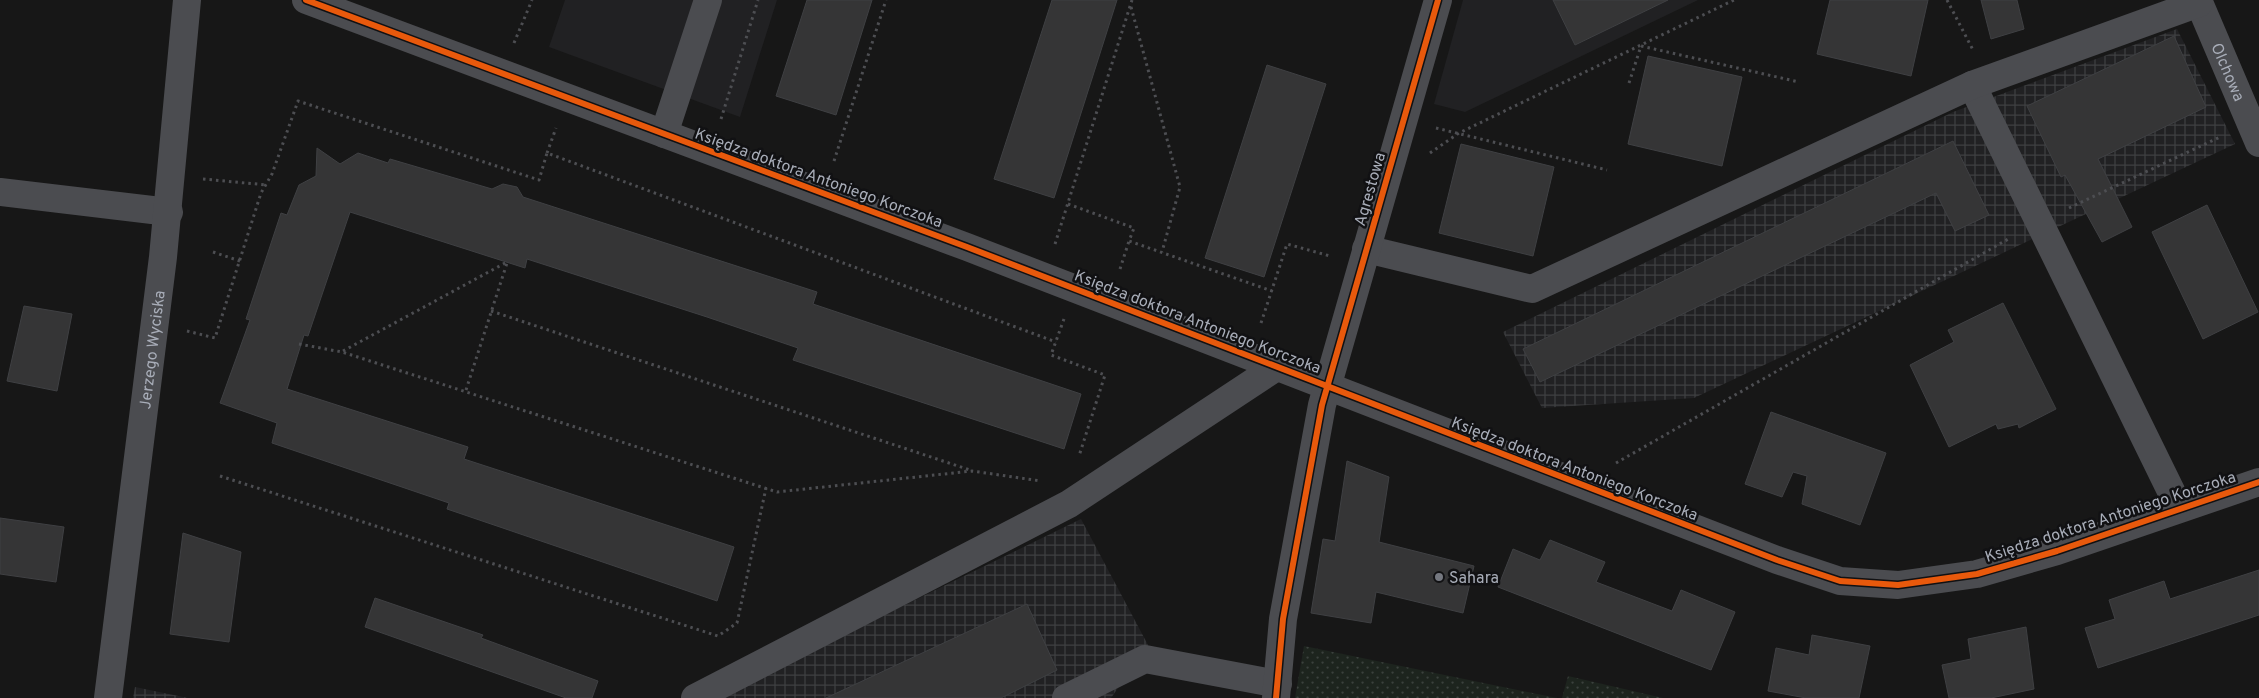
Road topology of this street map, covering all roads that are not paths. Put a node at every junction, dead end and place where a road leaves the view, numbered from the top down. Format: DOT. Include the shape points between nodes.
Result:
graph roads {
  1 [pos="187,0"];
  2 [pos="306,0"];
  3 [pos="708,0"];
  4 [pos="1438,0"];
  5 [pos="2198,1"];
  6 [pos="1972,85"];
  7 [pos="664,134"];
  8 [pos="2259,143"];
  9 [pos="0,192"];
  10 [pos="168,212"];
  11 [pos="1366,249"];
  12 [pos="1278,366"];
  13 [pos="1326,385"];
  14 [pos="2259,482"];
  15 [pos="2177,509"];
  16 [pos="1277,691"];
  17 [pos="108,698"];
  18 [pos="695,698"];
  19 [pos="1066,698"];
  1 -- 10 [label="street, Jerzego Wyciska"];
  2 -- 7 [label="street, Księdza doktora Antoniego Korczoka"];
  3 -- 7 [label="street"];
  4 -- 11 [label="street, Agrestowa"];
  5 -- 6 [label="street"];
  5 -- 8 [label="street, Olchowa"];
  6 -- 11 [label="street" via="1532,289"];
  6 -- 15 [label="street" via="2172,491"];
  7 -- 12 [label="street, Księdza doktora Antoniego Korczoka"];
  9 -- 10 [label="street"];
  10 -- 17 [label="street, Jerzego Wyciska"];
  11 -- 13 [label="street, Agrestowa"];
  12 -- 13 [label="street, Księdza doktora Antoniego Korczoka"];
  12 -- 18 [label="street" via="1069,504"];
  13 -- 15 [label="street, Księdza doktora Antoniego Korczoka" via="1777,560 1840,581 1898,585 1977,574 2057,551"];
  13 -- 16 [label="street, Agrestowa" via="1283,618"];
  14 -- 15 [label="street, Księdza doktora Antoniego Korczoka"];
  16 -- 19 [label="street" via="1145,659"];
}
